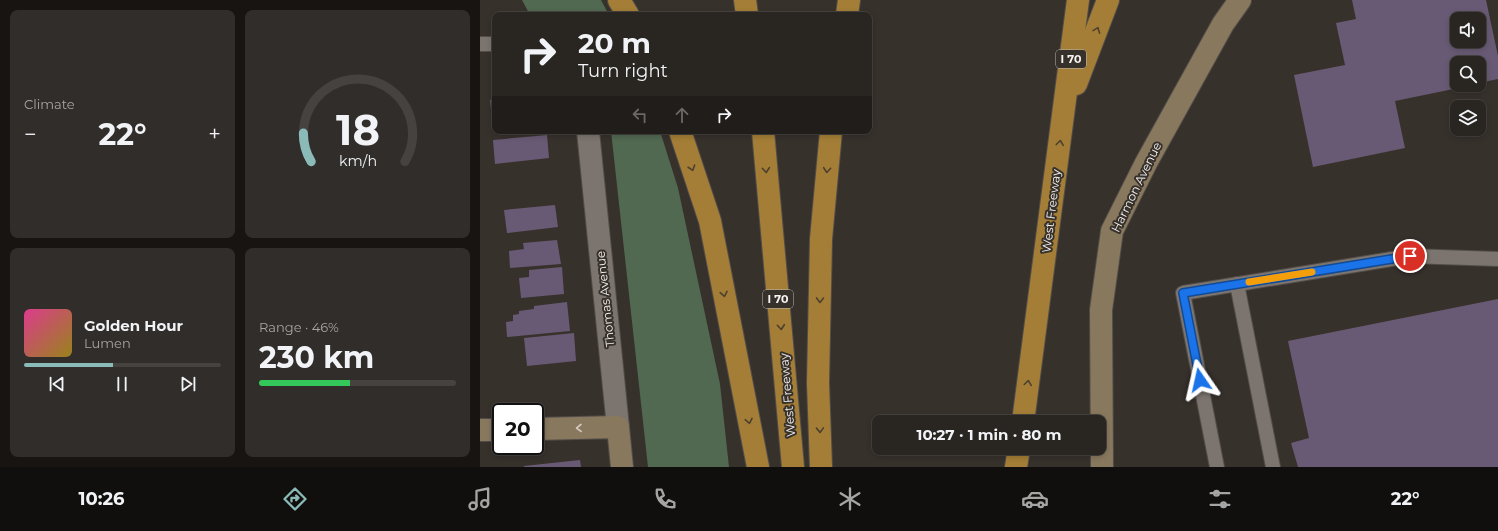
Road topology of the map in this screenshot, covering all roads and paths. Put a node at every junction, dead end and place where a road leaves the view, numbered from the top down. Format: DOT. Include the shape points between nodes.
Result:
graph roads {
  1 [pos="619,0"];
  2 [pos="746,0"];
  3 [pos="849,0"];
  4 [pos="1078,0"];
  5 [pos="1108,0"];
  6 [pos="1240,0"];
  7 [pos="626,12"];
  8 [pos="748,12"];
  9 [pos="847,12"];
  10 [pos="480,44"];
  11 [pos="492,44"];
  12 [pos="1063,119"];
  13 [pos="588,134"];
  14 [pos="681,134"];
  15 [pos="763,134"];
  16 [pos="830,134"];
  17 [pos="1498,259"];
  18 [pos="1237,284"];
  19 [pos="1024,415"];
  20 [pos="618,427"];
  21 [pos="544,429"];
  22 [pos="480,430"];
  23 [pos="492,430"];
  24 [pos="1018,455"];
  25 [pos="622,467"];
  26 [pos="758,467"];
  27 [pos="793,467"];
  28 [pos="821,467"];
  29 [pos="1016,467"];
  30 [pos="1102,467"];
  31 [pos="1217,467"];
  32 [pos="1273,467"];
  1 -- 7 [label="highway"];
  2 -- 8 [label="highway"];
  3 -- 9 [label="highway"];
  4 -- 12 [label="highway, West Freeway / I 70"];
  12 -- 5 [label="highway, one-way"];
  6 -- 30 [label="main road, Harmon Avenue" via="1223,24 1150,156 1112,232 1101,310"];
  10 -- 11 [label="lane"];
  19 -- 12 [label="highway, West Freeway / I 70, one-way"];
  13 -- 20 [label="street, Thomas Avenue"];
  14 -- 26 [label="highway, one-way" via="710,221"];
  15 -- 27 [label="highway, West Freeway / I 70, one-way"];
  16 -- 28 [label="highway, one-way" via="821,239 818,383"];
  17 -- 18 [label="lane" via="1410,256"];
  18 -- 31 [label="lane" via="1183,293"];
  18 -- 32 [label="lane"];
  20 -- 21 [label="main road, one-way"];
  20 -- 25 [label="main road, Thomas Avenue"];
  22 -- 23 [label="main road"];
  24 -- 29 [label="highway"];
}
